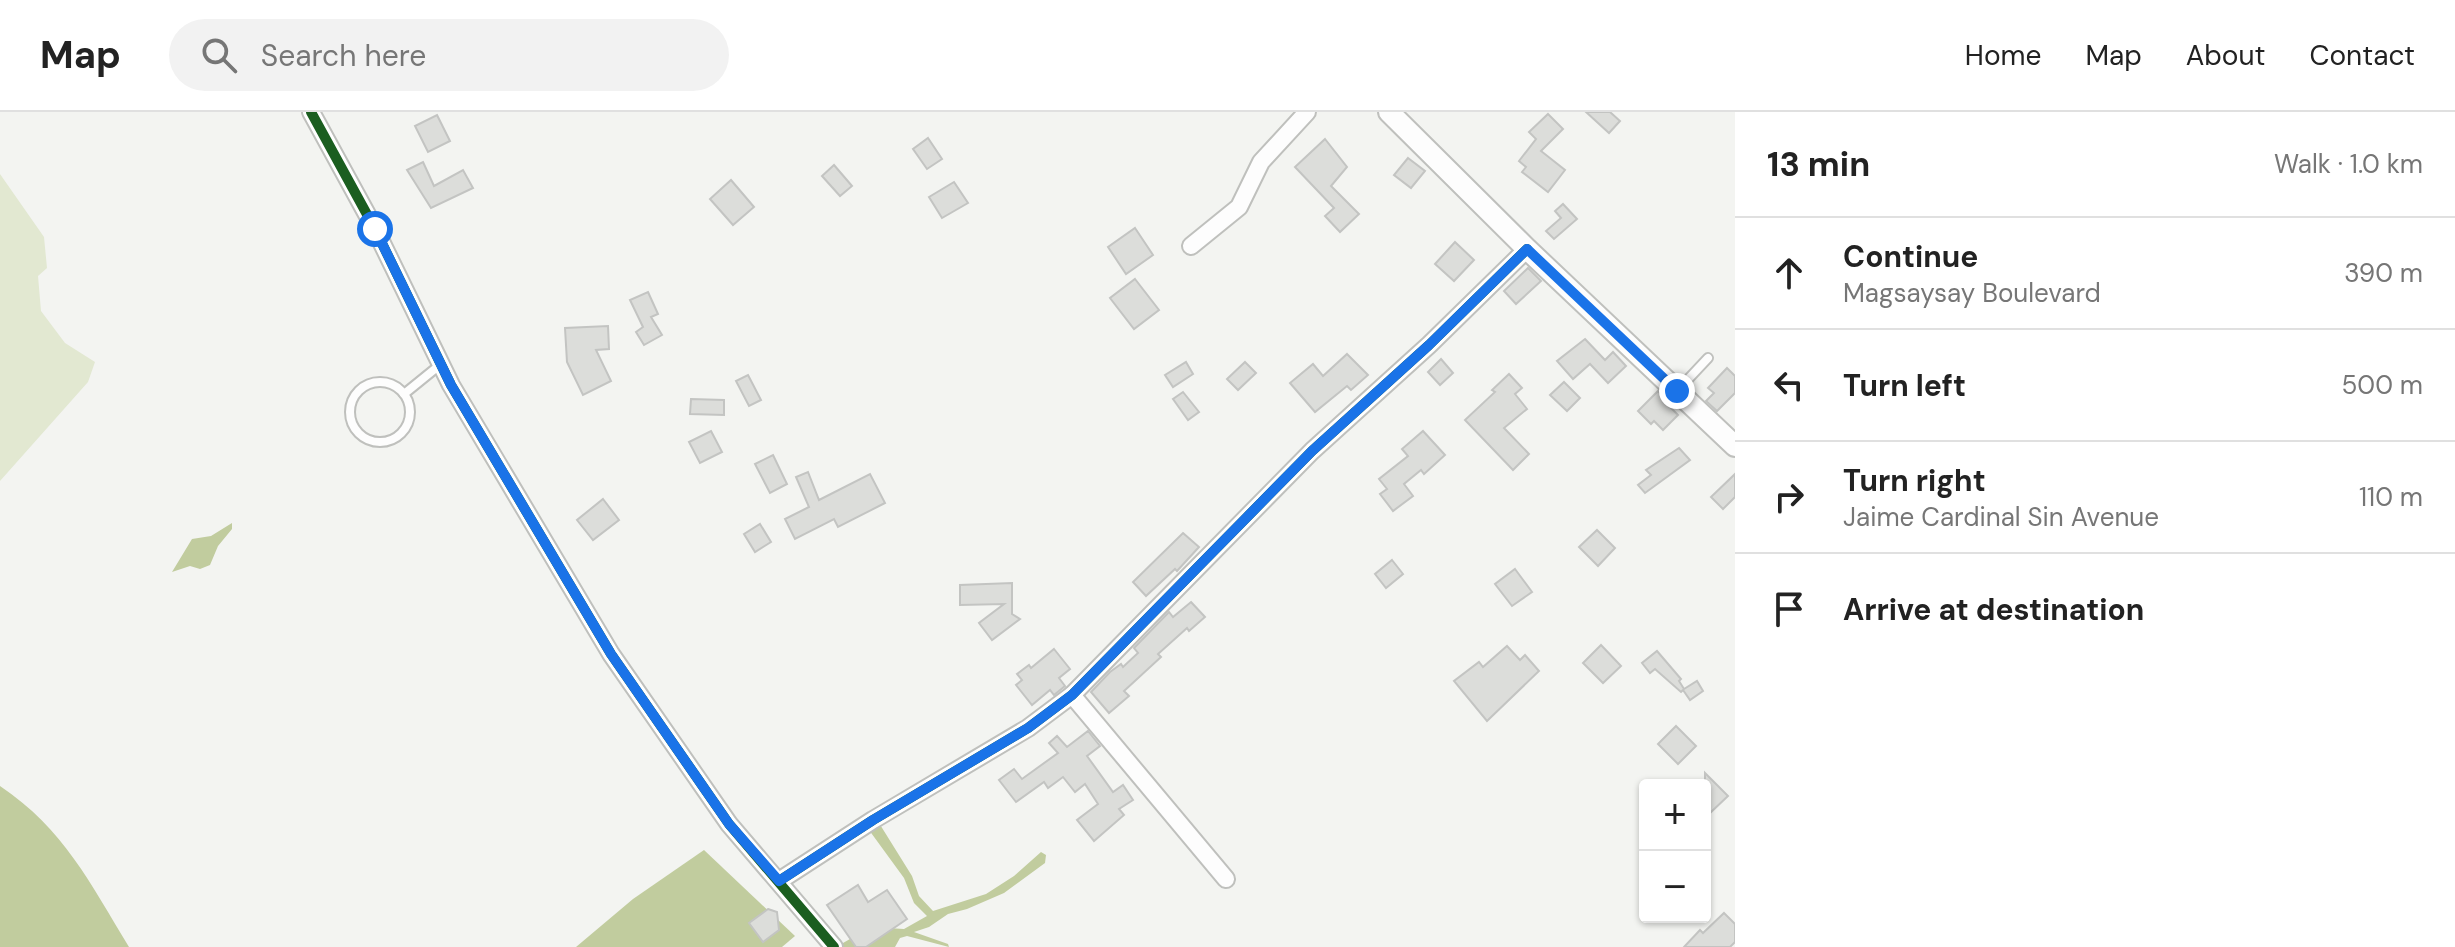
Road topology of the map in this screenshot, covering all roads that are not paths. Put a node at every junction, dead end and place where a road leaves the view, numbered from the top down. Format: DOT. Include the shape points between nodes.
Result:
graph roads {
  1 [pos="311,112"];
  2 [pos="1307,112"];
  3 [pos="1389,112"];
  4 [pos="1191,246"];
  5 [pos="1527,249"];
  6 [pos="1708,358"];
  7 [pos="441,363"];
  8 [pos="1677,391"];
  9 [pos="404,394"];
  10 [pos="1735,446"];
  11 [pos="1072,695"];
  12 [pos="1226,879"];
  13 [pos="779,881"];
  14 [pos="834,947"];
  1 -- 7 [label="street"];
  2 -- 4 [label="street" via="1261,162 1239,207"];
  3 -- 5 [label="street"];
  5 -- 8 [label="street"];
  5 -- 11 [label="street" via="1312,451"];
  6 -- 8 [label="lane"];
  7 -- 9 [label="lane"];
  7 -- 13 [label="street" via="611,654 729,824"];
  8 -- 10 [label="street"];
  9 -- 9 [label="lane" via="390,384 364,387 352,400 353,427 375,442 393,440 410,420"];
  11 -- 12 [label="street"];
  11 -- 13 [label="street" via="1028,728"];
  13 -- 14 [label="street"];
}
